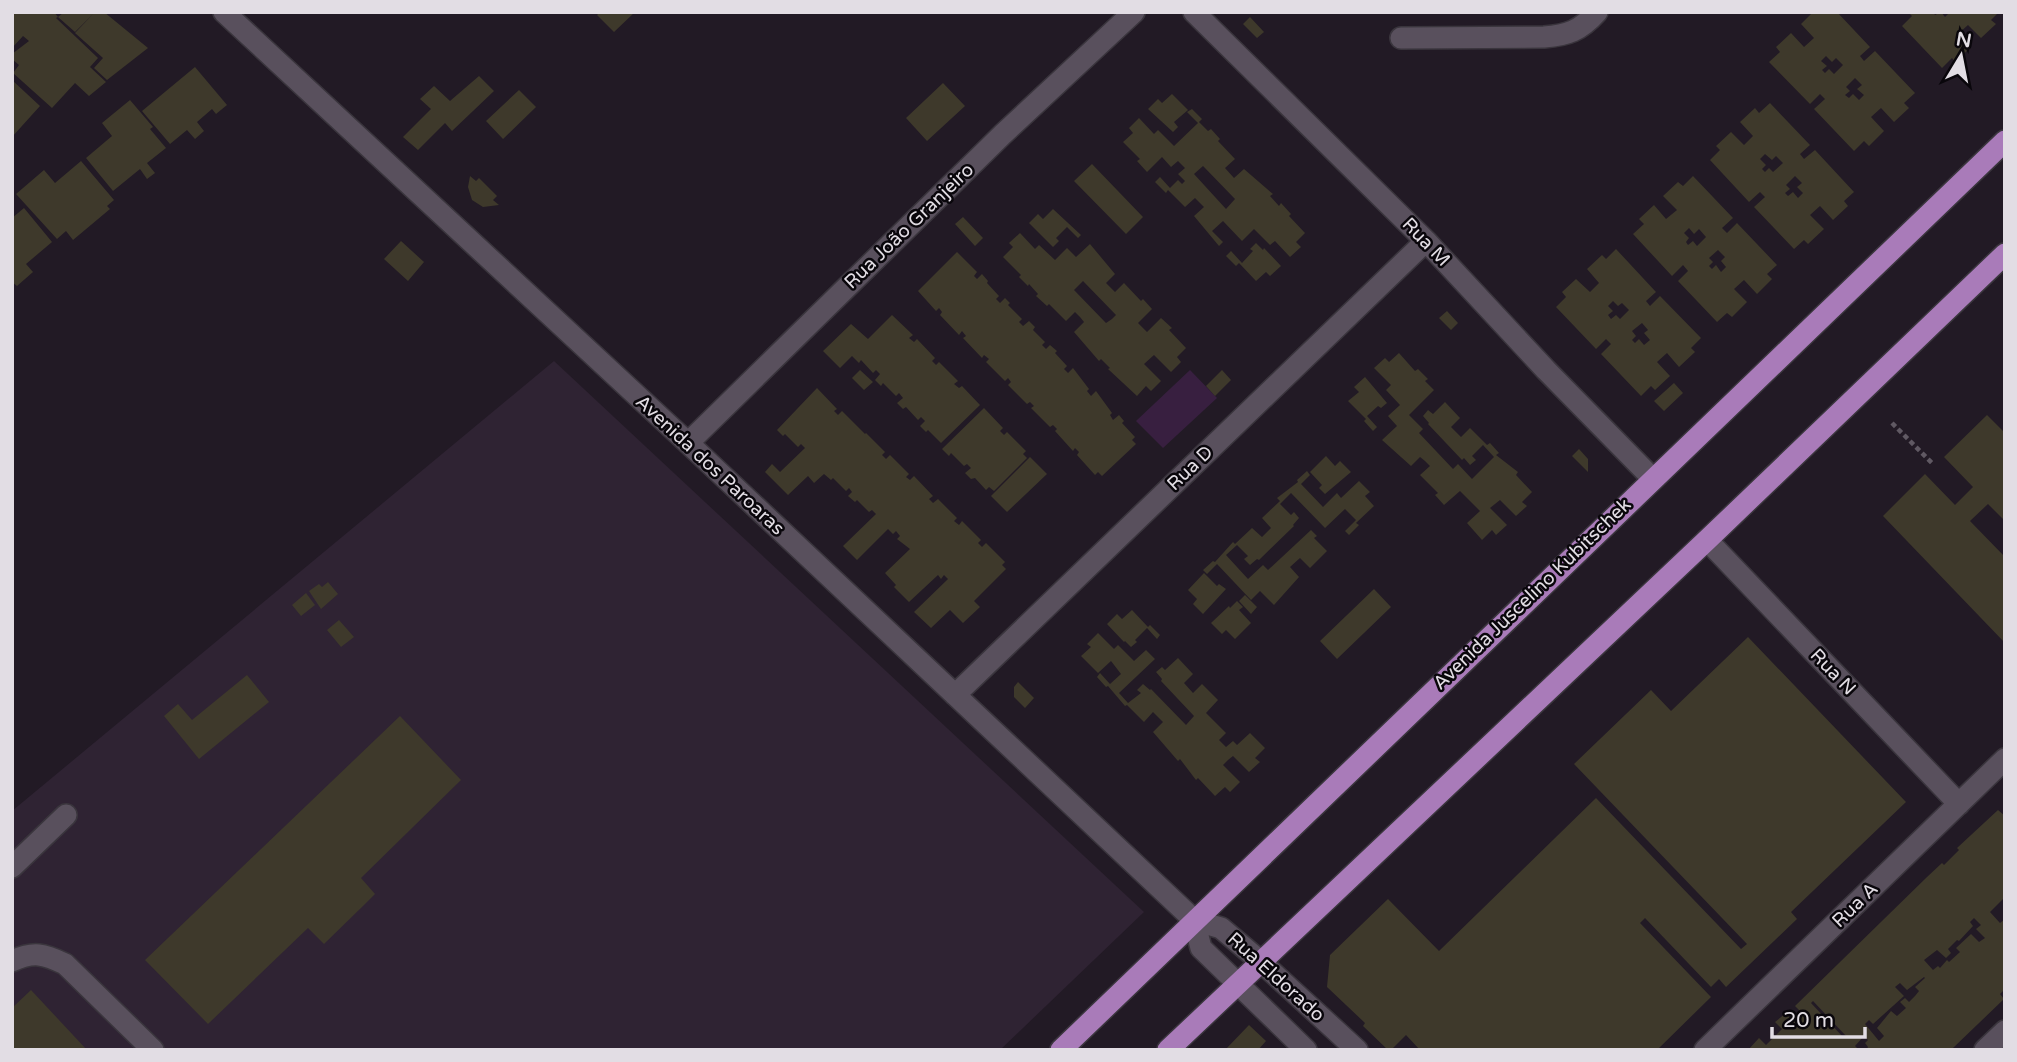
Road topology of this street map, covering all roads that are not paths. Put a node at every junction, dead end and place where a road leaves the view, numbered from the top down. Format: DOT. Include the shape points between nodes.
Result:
graph roads {
  1 [pos="224,12"];
  2 [pos="1134,12"];
  3 [pos="1194,12"];
  4 [pos="1597,12"];
  5 [pos="1401,38"];
  6 [pos="2005,141"];
  7 [pos="1426,241"];
  8 [pos="2005,254"];
  9 [pos="688,443"];
  10 [pos="1652,478"];
  11 [pos="1707,540"];
  12 [pos="955,695"];
  13 [pos="2005,759"];
  14 [pos="1959,804"];
  15 [pos="66,815"];
  16 [pos="12,867"];
  17 [pos="1194,920"];
  18 [pos="12,961"];
  19 [pos="1260,961"];
  20 [pos="1238,983"];
  21 [pos="2005,1031"];
  22 [pos="1300,1048"];
  23 [pos="153,1050"];
  24 [pos="1060,1050"];
  25 [pos="1168,1050"];
  26 [pos="1357,1050"];
  27 [pos="1705,1050"];
  28 [pos="1985,1050"];
  1 -- 9 [label="street, Avenida dos Paroaras"];
  2 -- 9 [label="street, Rua João Granjeiro"];
  3 -- 7 [label="street, Rua M"];
  4 -- 5 [label="street" via="1567,35"];
  6 -- 10 [label="main road, Avenida Juscelino Kubitschek"];
  7 -- 10 [label="street, Rua M"];
  7 -- 12 [label="street, Rua D"];
  8 -- 11 [label="main road"];
  9 -- 12 [label="street, Avenida dos Paroaras"];
  10 -- 17 [label="main road, Avenida Juscelino Kubitschek"];
  11 -- 14 [label="street, Rua N"];
  11 -- 19 [label="main road"];
  12 -- 17 [label="street, Avenida dos Paroaras"];
  13 -- 14 [label="street, Rua A"];
  14 -- 27 [label="street, Rua A"];
  15 -- 16 [label="street"];
  17 -- 19 [label="street, Rua Eldorado" via="1221,928"];
  17 -- 20 [label="street, Rua Eldorado" via="1201,948"];
  17 -- 24 [label="main road, Avenida Juscelino Kubitschek"];
  18 -- 23 [label="street" via="28,954 65,964"];
  19 -- 20 [label="main road"];
  19 -- 26 [label="street, Rua Eldorado"];
  20 -- 22 [label="street, Rua Eldorado"];
  20 -- 25 [label="main road"];
  21 -- 28 [label="street"];
}
